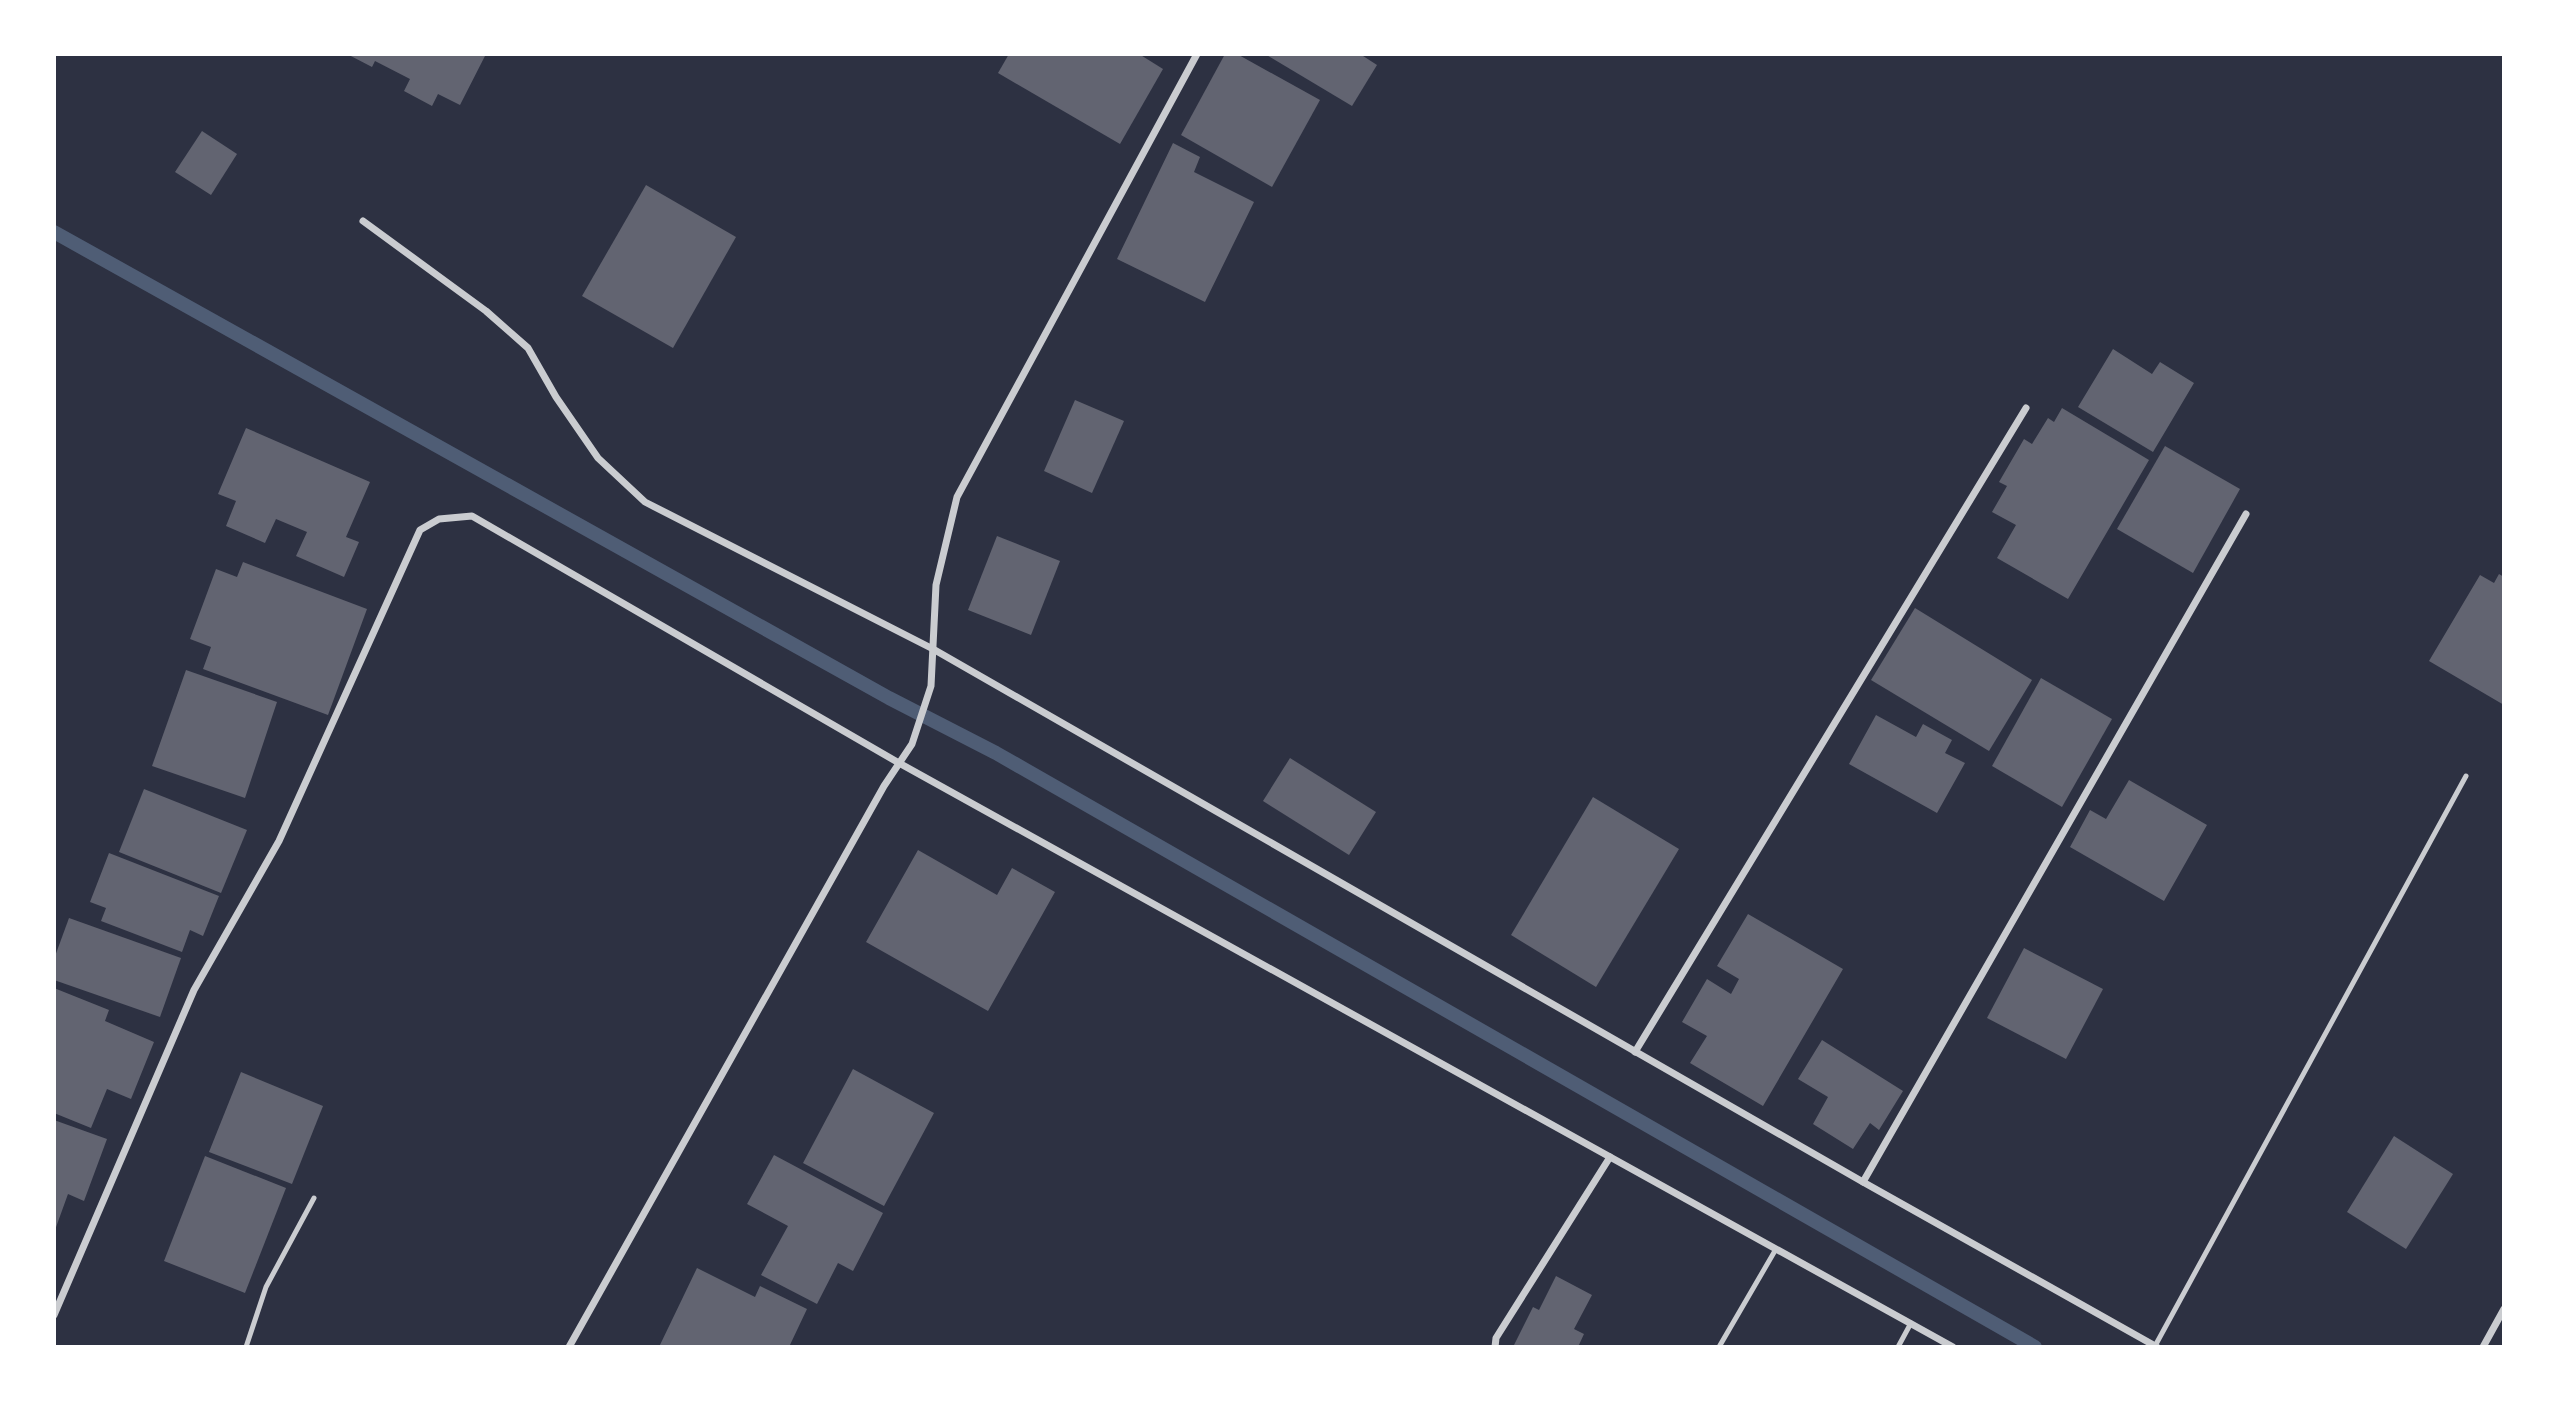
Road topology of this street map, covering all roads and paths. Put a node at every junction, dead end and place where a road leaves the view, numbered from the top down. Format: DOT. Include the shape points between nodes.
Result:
graph roads {
  1 [pos="1197,54"];
  2 [pos="363,221"];
  3 [pos="2026,408"];
  4 [pos="2246,514"];
  5 [pos="933,649"];
  6 [pos="899,763"];
  7 [pos="2466,776"];
  8 [pos="1635,1052"];
  9 [pos="1610,1157"];
  10 [pos="1863,1182"];
  11 [pos="314,1198"];
  12 [pos="1776,1249"];
  13 [pos="2504,1309"];
  14 [pos="54,1315"];
  15 [pos="1911,1323"];
  16 [pos="2156,1346"];
  17 [pos="246,1347"];
  18 [pos="569,1347"];
  19 [pos="1495,1347"];
  20 [pos="1719,1347"];
  21 [pos="1898,1347"];
  22 [pos="1953,1347"];
  23 [pos="2483,1347"];
  1 -- 5 [label="street" via="957,497 936,585"];
  2 -- 5 [label="street" via="486,311 528,348 598,458 645,502"];
  3 -- 8 [label="street"];
  4 -- 10 [label="street"];
  5 -- 6 [label="street" via="931,687 912,744"];
  5 -- 8 [label="street"];
  6 -- 9 [label="street"];
  6 -- 14 [label="street" via="472,516 439,519 420,530 279,841 194,990"];
  6 -- 18 [label="street"];
  7 -- 16 [label="lane"];
  8 -- 10 [label="street"];
  9 -- 12 [label="street"];
  9 -- 19 [label="street" via="1496,1338"];
  10 -- 16 [label="street"];
  11 -- 17 [label="lane" via="266,1287"];
  12 -- 15 [label="street"];
  12 -- 20 [label="lane"];
  13 -- 23 [label="street"];
  15 -- 21 [label="lane"];
  15 -- 22 [label="street"];
}
